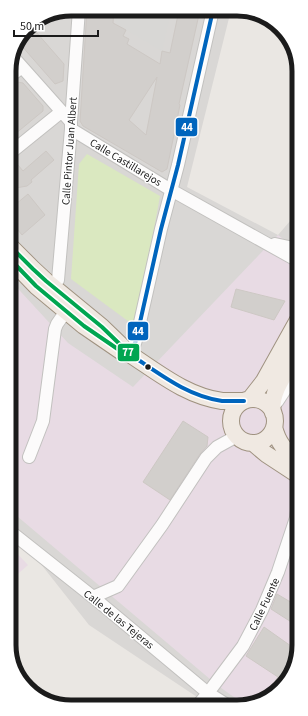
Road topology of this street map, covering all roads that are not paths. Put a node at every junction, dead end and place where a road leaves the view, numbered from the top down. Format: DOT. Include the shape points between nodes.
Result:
graph roads {
  1 [pos="79,16"];
  2 [pos="212,16"];
  3 [pos="18,62"];
  4 [pos="61,112"];
  5 [pos="71,125"];
  6 [pos="16,148"];
  7 [pos="172,190"];
  8 [pos="264,242"];
  9 [pos="292,248"];
  10 [pos="16,252"];
  11 [pos="292,258"];
  12 [pos="16,265"];
  13 [pos="48,283"];
  14 [pos="66,311"];
  15 [pos="292,332"];
  16 [pos="131,355"];
  17 [pos="292,362"];
  18 [pos="292,379"];
  19 [pos="199,395"];
  20 [pos="247,400"];
  21 [pos="274,420"];
  22 [pos="235,432"];
  23 [pos="253,443"];
  24 [pos="29,457"];
  25 [pos="292,463"];
  26 [pos="292,470"];
  27 [pos="292,530"];
  28 [pos="16,536"];
  29 [pos="93,597"];
  30 [pos="208,693"];
  31 [pos="202,700"];
  32 [pos="219,700"];
  1 -- 5 [label="street, Calle Pintor Juan Albert"];
  2 -- 7 [label="street"];
  3 -- 4 [label="street, Calle Castillarejos"];
  4 -- 5 [label="street, Calle Castillarejos"];
  4 -- 6 [label="street"];
  5 -- 7 [label="street, Calle Castillarejos"];
  5 -- 13 [label="street, Calle Pintor Juan Albert" via="58,280"];
  7 -- 8 [label="street, Calle Castillarejos"];
  7 -- 16 [label="street"];
  8 -- 9 [label="street"];
  8 -- 11 [label="street, Calle Castillarejos"];
  10 -- 13 [label="main road"];
  12 -- 14 [label="main road"];
  13 -- 16 [label="main road" via="102,327"];
  14 -- 16 [label="main road" via="122,352"];
  14 -- 24 [label="street" via="55,329 43,421"];
  15 -- 20 [label="main road" via="264,381"];
  16 -- 19 [label="main road"];
  17 -- 21 [label="main road" via="275,392 272,408"];
  18 -- 21 [label="street" via="277,402"];
  19 -- 20 [label="main road" via="222,401"];
  19 -- 22 [label="main road" via="218,408"];
  20 -- 21 [label="main road" via="256,399 266,404"];
  20 -- 22 [label="main road" via="238,404 234,410 231,423"];
  21 -- 23 [label="main road" via="271,434 260,442"];
  21 -- 25 [label="main road" via="279,442"];
  22 -- 23 [label="main road" via="241,440"];
  22 -- 29 [label="street" via="206,458 118,586"];
  23 -- 26 [label="main road"];
  27 -- 30 [label="street, Calle Fuente" via="262,610 243,646"];
  28 -- 29 [label="street, Calle de las Tejeras"];
  29 -- 30 [label="street, Calle de las Tejeras"];
  30 -- 31 [label="street, Calle Fuente"];
  30 -- 32 [label="street, Calle de las Tejeras"];
}
